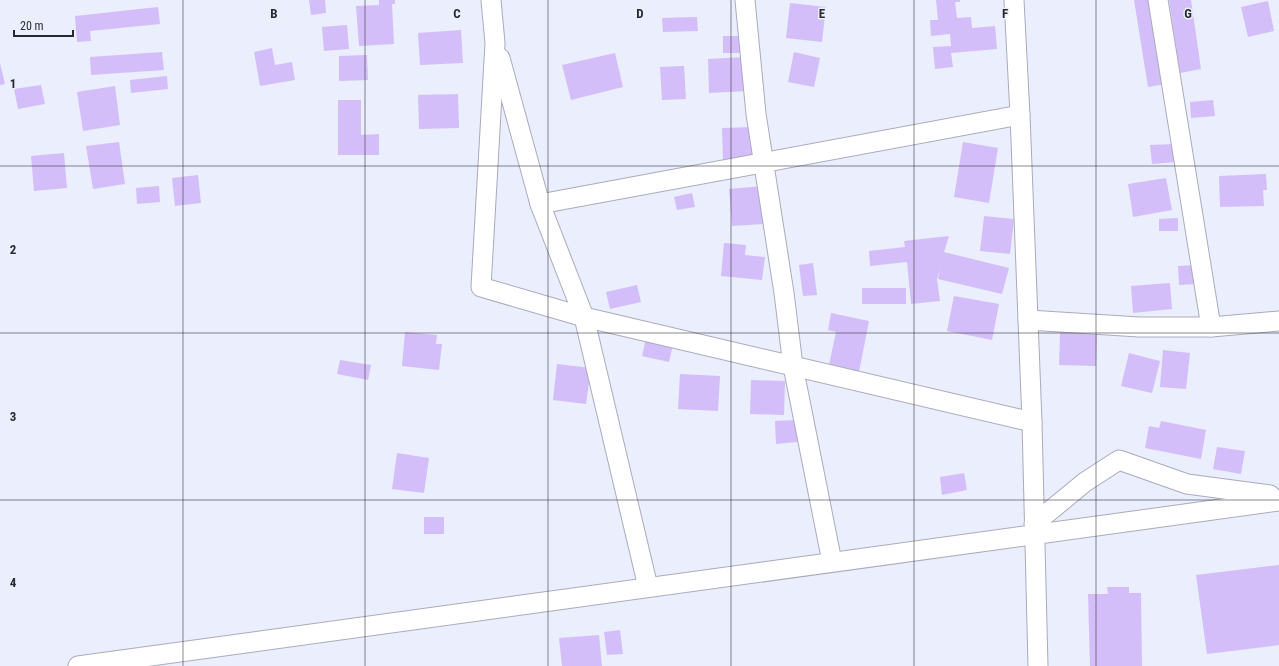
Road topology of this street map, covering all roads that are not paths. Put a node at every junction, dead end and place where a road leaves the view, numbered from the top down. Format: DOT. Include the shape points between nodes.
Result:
graph roads {
  1 [pos="490,0"];
  2 [pos="744,0"];
  3 [pos="1014,0"];
  4 [pos="1158,0"];
  5 [pos="495,42"];
  6 [pos="1020,115"];
  7 [pos="764,163"];
  8 [pos="540,204"];
  9 [pos="584,316"];
  10 [pos="1028,320"];
  11 [pos="1279,321"];
  12 [pos="1211,327"];
  13 [pos="793,366"];
  14 [pos="1032,422"];
  15 [pos="1279,497"];
  16 [pos="1279,501"];
  17 [pos="1034,529"];
  18 [pos="832,562"];
  19 [pos="648,587"];
  20 [pos="78,666"];
  21 [pos="1038,666"];
  1 -- 5 [label="street"];
  2 -- 7 [label="street"];
  3 -- 6 [label="street"];
  4 -- 12 [label="street"];
  5 -- 8 [label="street"];
  5 -- 9 [label="street" via="481,287"];
  6 -- 7 [label="street"];
  6 -- 10 [label="street"];
  7 -- 8 [label="street"];
  7 -- 13 [label="street"];
  8 -- 9 [label="street"];
  9 -- 13 [label="street"];
  9 -- 19 [label="street"];
  10 -- 12 [label="street" via="1139,328"];
  10 -- 14 [label="street"];
  11 -- 12 [label="street"];
  13 -- 14 [label="street"];
  13 -- 18 [label="street"];
  14 -- 17 [label="street"];
  15 -- 17 [label="street" via="1187,484 1119,460 1085,482"];
  16 -- 17 [label="street"];
  17 -- 18 [label="street"];
  17 -- 21 [label="street"];
  18 -- 19 [label="street"];
  19 -- 20 [label="street"];
}
